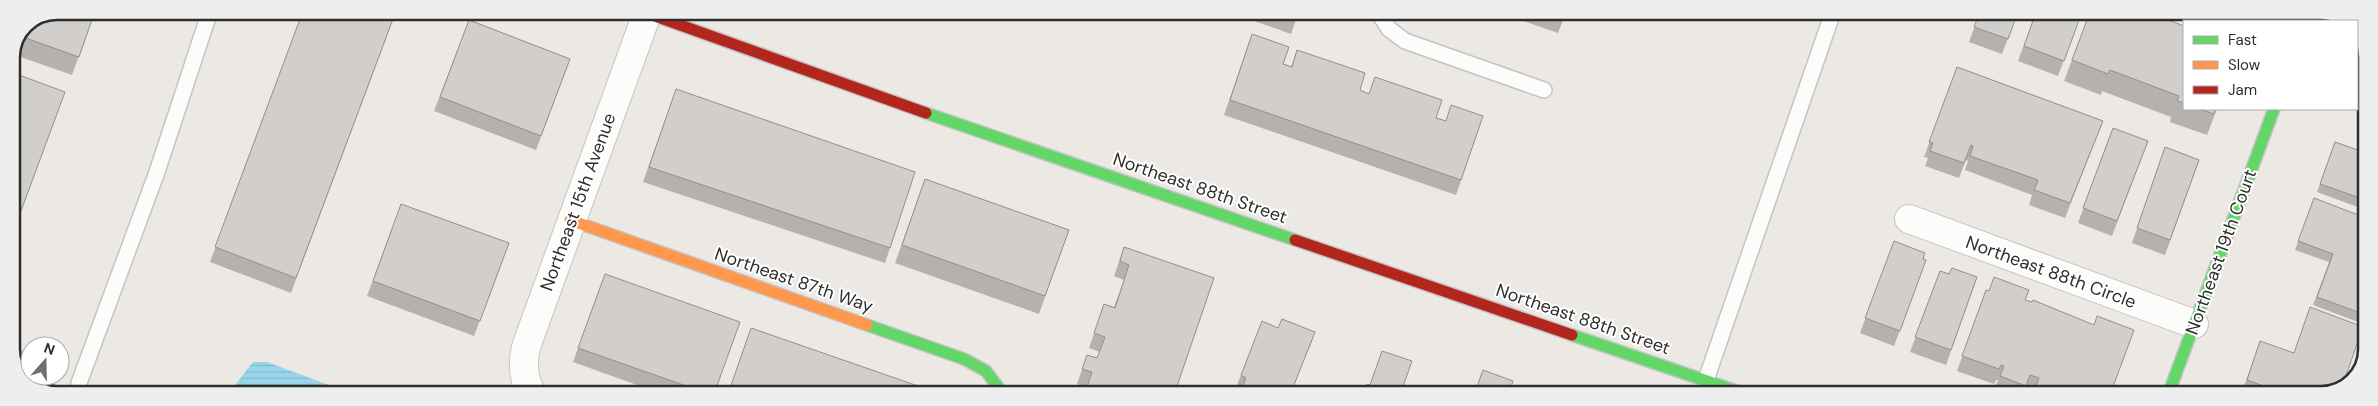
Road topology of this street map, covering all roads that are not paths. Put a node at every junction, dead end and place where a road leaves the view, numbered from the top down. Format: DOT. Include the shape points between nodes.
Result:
graph roads {
  1 [pos="207,20"];
  2 [pos="642,20"];
  3 [pos="667,20"];
  4 [pos="1383,20"];
  5 [pos="1830,20"];
  6 [pos="1544,90"];
  7 [pos="2274,110"];
  8 [pos="1909,219"];
  9 [pos="570,220"];
  10 [pos="2194,324"];
  11 [pos="79,383"];
  12 [pos="528,386"];
  13 [pos="998,386"];
  14 [pos="1700,386"];
  15 [pos="1703,386"];
  16 [pos="2171,386"];
  1 -- 11 [label="lane" via="157,172"];
  2 -- 9 [label="street, Northeast 15th Avenue"];
  3 -- 14 [label="street, Northeast 88th Street"];
  4 -- 6 [label="lane" via="1405,41"];
  5 -- 15 [label="lane"];
  7 -- 10 [label="street, Northeast 19th Court"];
  8 -- 10 [label="street, Northeast 88th Circle"];
  9 -- 12 [label="street, Northeast 15th Avenue" via="524,351"];
  9 -- 13 [label="street, Northeast 87th Way" via="964,359 986,371"];
  10 -- 16 [label="street, Northeast 19th Court"];
}
